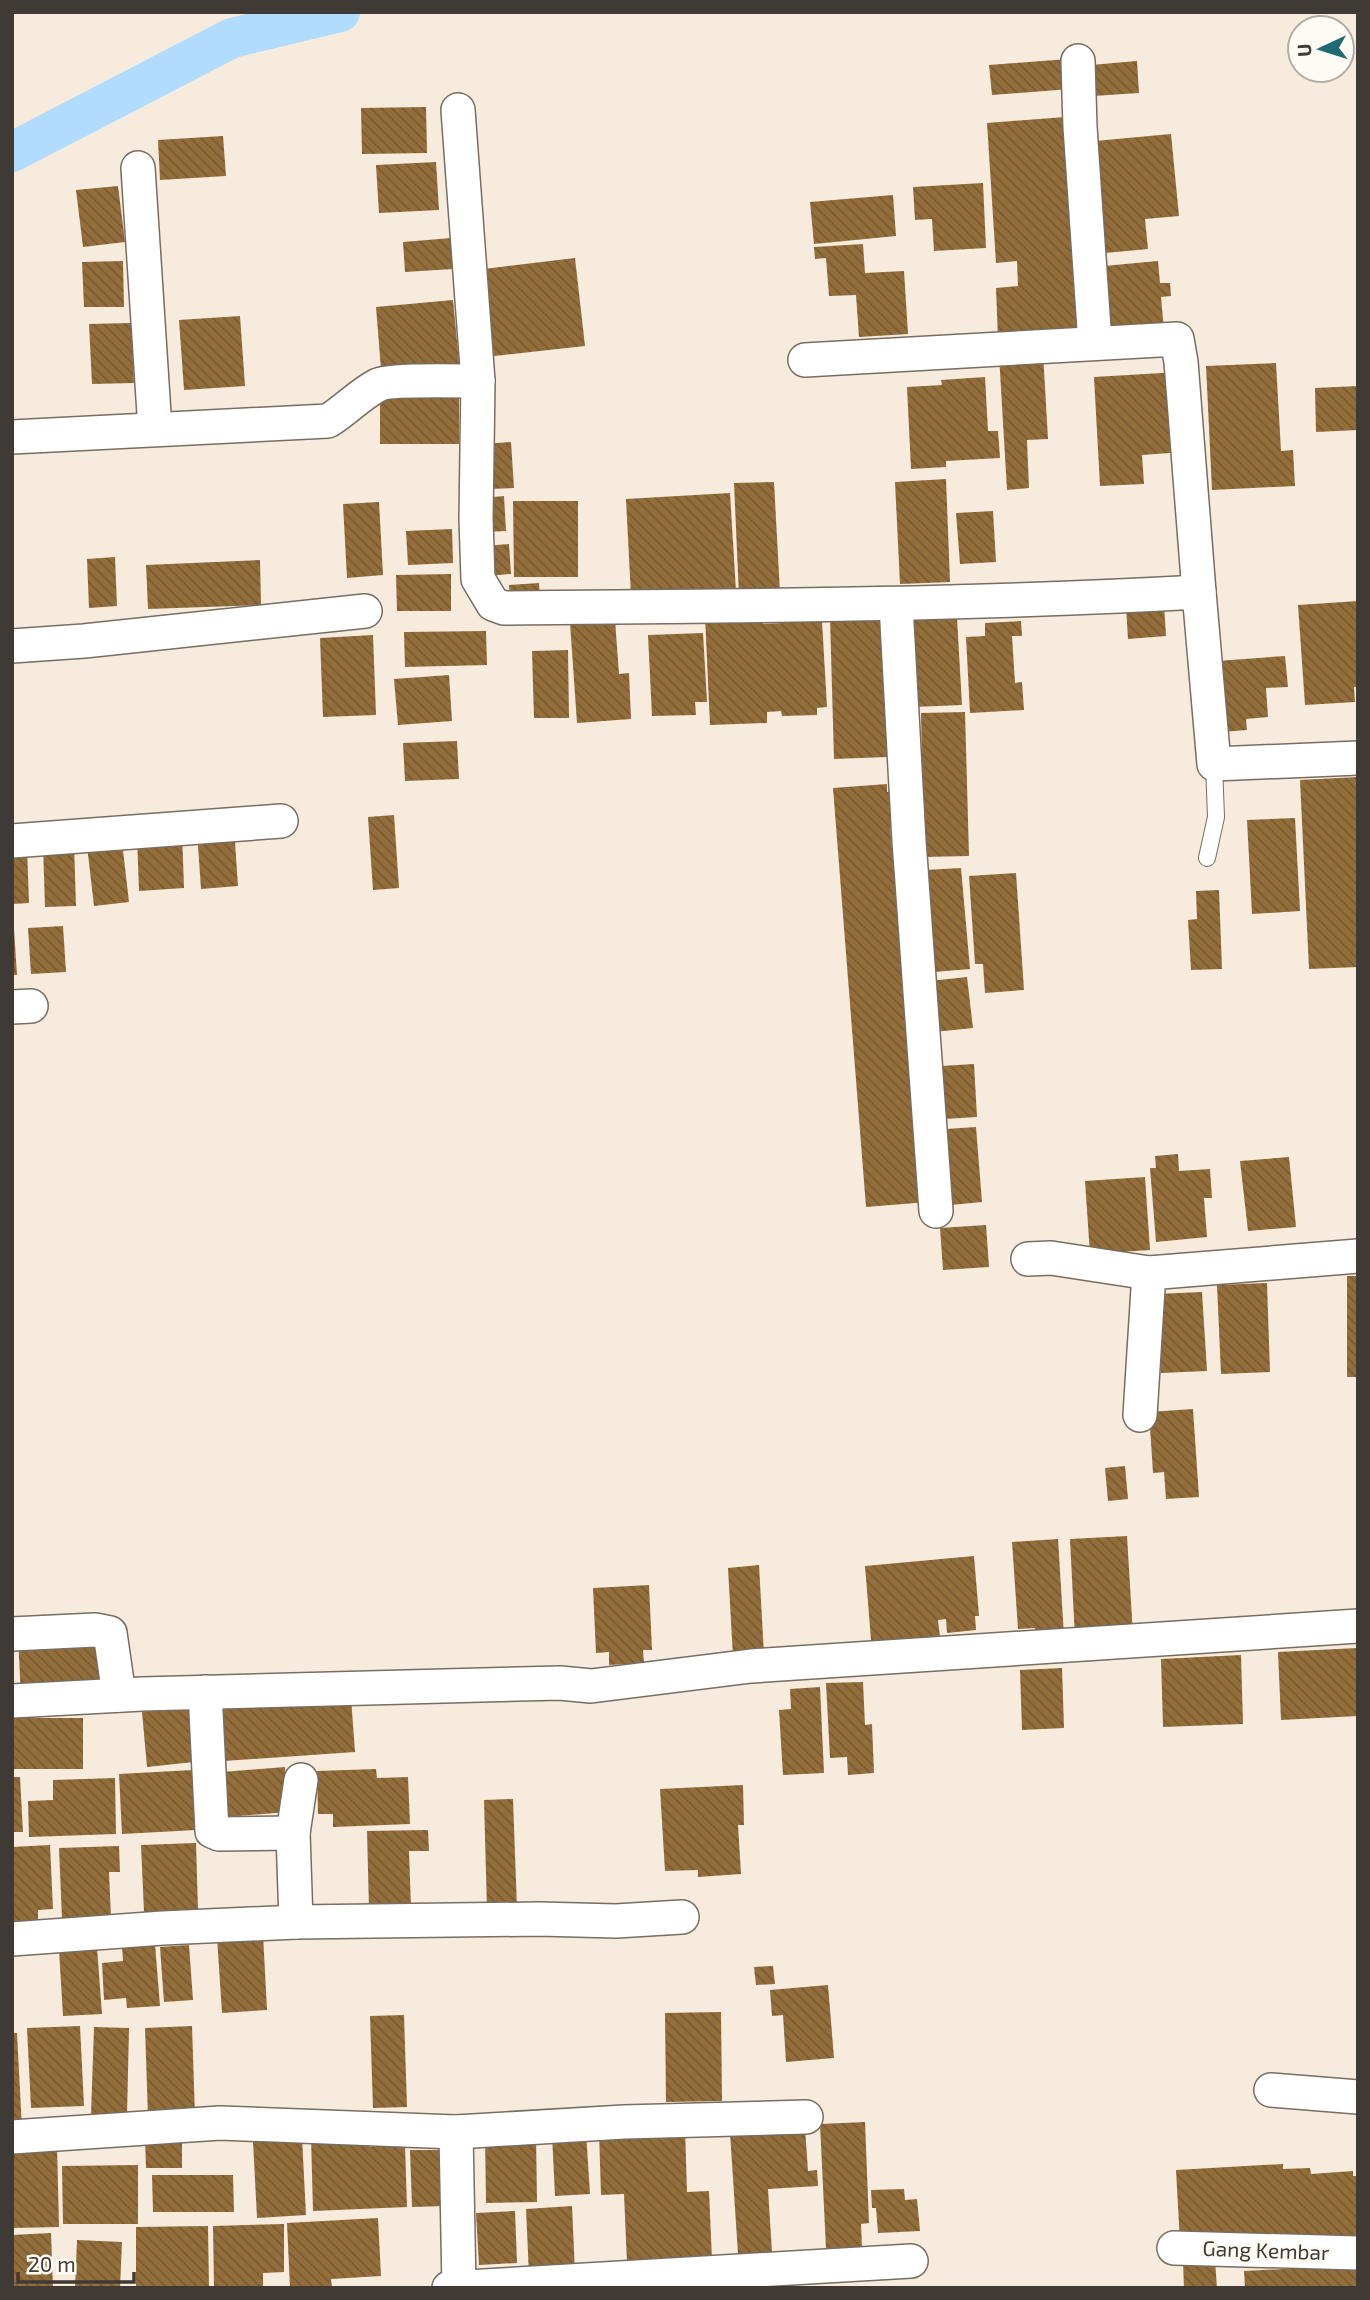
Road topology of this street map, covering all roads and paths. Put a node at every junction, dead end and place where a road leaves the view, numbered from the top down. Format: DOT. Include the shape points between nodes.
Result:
graph roads {
  1 [pos="1078,61"];
  2 [pos="458,110"];
  3 [pos="138,168"];
  4 [pos="1095,343"];
  5 [pos="805,360"];
  6 [pos="478,381"];
  7 [pos="155,429"];
  8 [pos="12,437"];
  9 [pos="1199,592"];
  10 [pos="896,604"];
  11 [pos="365,611"];
  12 [pos="12,646"];
  13 [pos="1358,758"];
  14 [pos="1214,764"];
  15 [pos="281,821"];
  16 [pos="12,841"];
  17 [pos="1207,858"];
  18 [pos="936,1211"];
  19 [pos="1358,1256"];
  20 [pos="1028,1259"];
  21 [pos="1149,1273"];
  22 [pos="1140,1415"];
  23 [pos="1358,1626"];
  24 [pos="12,1634"];
  25 [pos="205,1692"];
  26 [pos="119,1695"];
  27 [pos="12,1700"];
  28 [pos="301,1780"];
  29 [pos="292,1833"];
  30 [pos="682,1917"];
  31 [pos="296,1922"];
  32 [pos="12,1939"];
  33 [pos="1271,2090"];
  34 [pos="1358,2097"];
  35 [pos="806,2117"];
  36 [pos="456,2132"];
  37 [pos="12,2137"];
  38 [pos="1174,2248"];
  39 [pos="1358,2253"];
  40 [pos="911,2261"];
  41 [pos="459,2287"];
  42 [pos="449,2288"];
  1 -- 4 [label="street"];
  2 -- 6 [label="street"];
  3 -- 7 [label="street"];
  4 -- 5 [label="street"];
  4 -- 9 [label="street" via="1177,339"];
  6 -- 7 [label="street" via="381,383 328,421"];
  6 -- 10 [label="street" via="478,579 493,604 504,608"];
  7 -- 8 [label="street"];
  9 -- 10 [label="street"];
  9 -- 14 [label="street"];
  10 -- 18 [label="street"];
  11 -- 12 [label="street"];
  13 -- 14 [label="street"];
  14 -- 17 [label="lane" via="1216,817"];
  15 -- 16 [label="street"];
  19 -- 21 [label="street"];
  20 -- 21 [label="street" via="1051,1258"];
  21 -- 22 [label="street"];
  23 -- 25 [label="street" via="751,1666 591,1686"];
  24 -- 26 [label="street" via="110,1633"];
  25 -- 26 [label="street"];
  25 -- 29 [label="street" via="212,1831"];
  26 -- 27 [label="street"];
  28 -- 29 [label="street"];
  29 -- 31 [label="street"];
  30 -- 31 [label="street"];
  31 -- 32 [label="street"];
  33 -- 34 [label="street"];
  35 -- 36 [label="street"];
  36 -- 37 [label="street" via="220,2123"];
  36 -- 41 [label="street"];
  38 -- 39 [label="street, Gang Kembar"];
  40 -- 41 [label="street"];
  41 -- 42 [label="street"];
}
